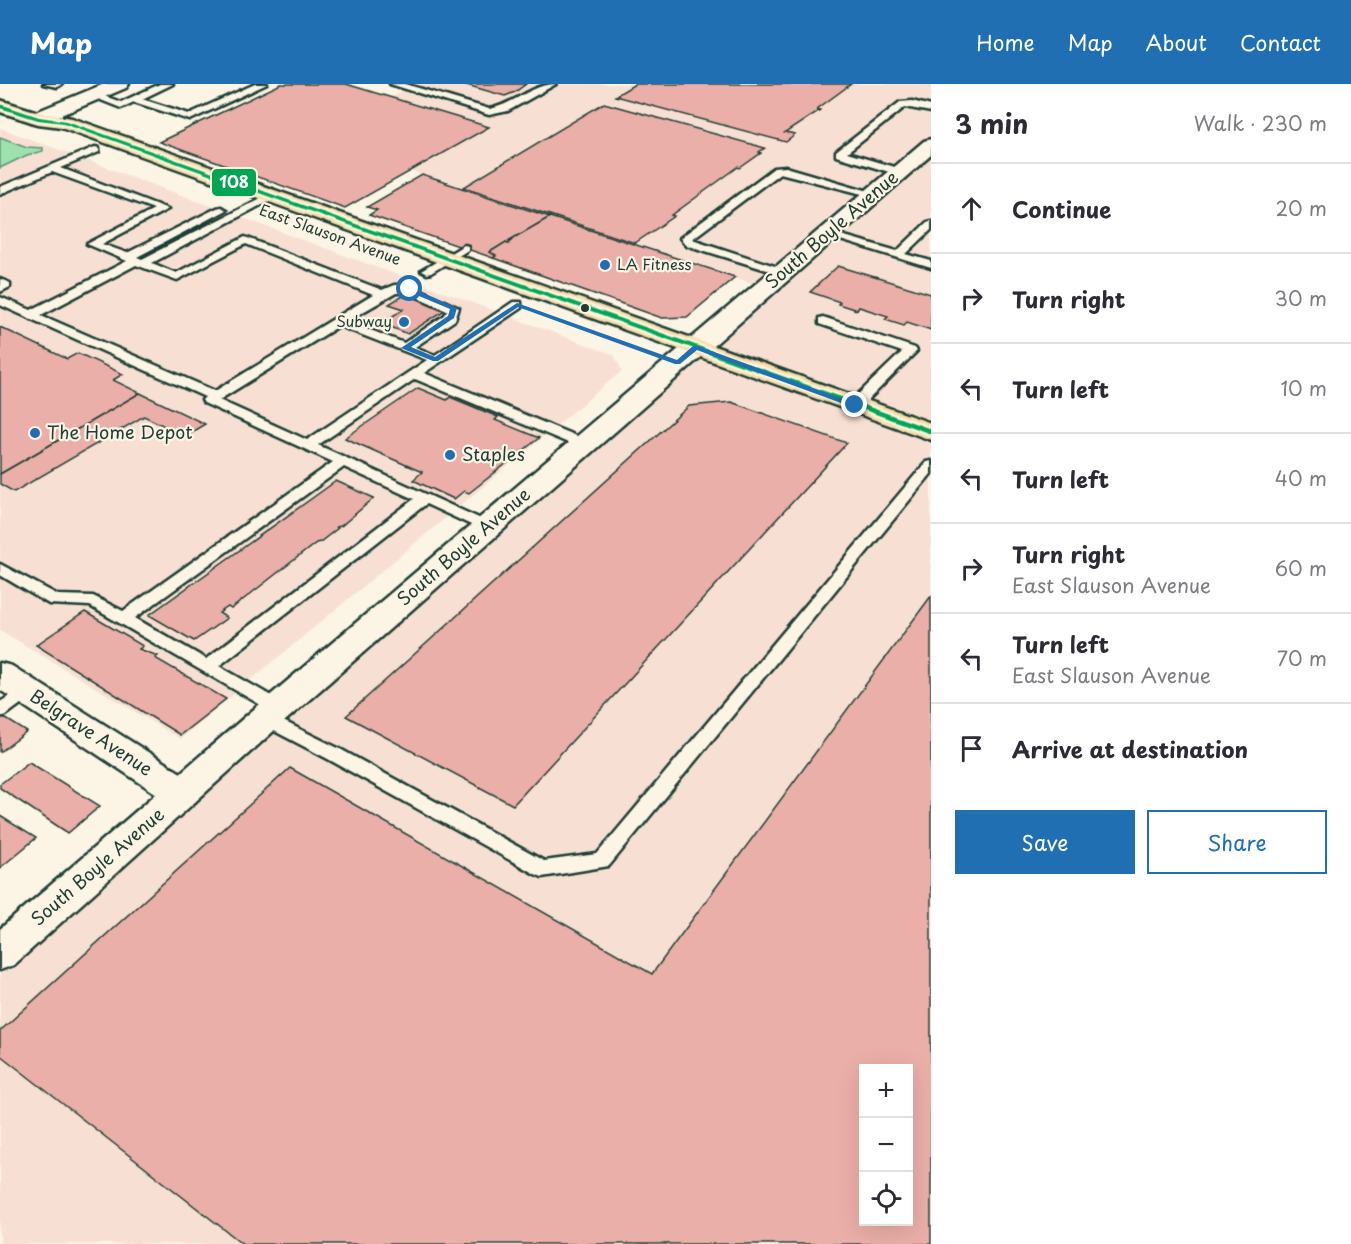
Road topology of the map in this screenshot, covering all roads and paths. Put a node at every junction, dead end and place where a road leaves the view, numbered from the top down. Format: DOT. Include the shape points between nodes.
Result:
graph roads {
  1 [pos="48,84"];
  2 [pos="57,84"];
  3 [pos="120,84"];
  4 [pos="141,84"];
  5 [pos="168,84"];
  6 [pos="262,84"];
  7 [pos="395,84"];
  8 [pos="551,84"];
  9 [pos="157,89"];
  10 [pos="93,95"];
  11 [pos="133,99"];
  12 [pos="0,106"];
  13 [pos="931,109"];
  14 [pos="38,118"];
  15 [pos="931,145"];
  16 [pos="95,150"];
  17 [pos="52,168"];
  18 [pos="900,172"];
  19 [pos="0,191"];
  20 [pos="874,194"];
  21 [pos="254,199"];
  22 [pos="931,224"];
  23 [pos="827,234"];
  24 [pos="898,255"];
  25 [pos="446,259"];
  26 [pos="135,261"];
  27 [pos="931,265"];
  28 [pos="783,272"];
  29 [pos="0,282"];
  30 [pos="0,288"];
  31 [pos="382,294"];
  32 [pos="0,301"];
  33 [pos="517,305"];
  34 [pos="31,315"];
  35 [pos="337,321"];
  36 [pos="823,321"];
  37 [pos="405,348"];
  38 [pos="687,355"];
  39 [pos="435,360"];
  40 [pos="414,374"];
  41 [pos="215,396"];
  42 [pos="855,405"];
  43 [pos="931,432"];
  44 [pos="583,444"];
  45 [pos="309,445"];
  46 [pos="931,455"];
  47 [pos="344,461"];
  48 [pos="931,465"];
  49 [pos="425,498"];
  50 [pos="487,527"];
  51 [pos="0,569"];
  52 [pos="123,619"];
  53 [pos="207,666"];
  54 [pos="9,692"];
  55 [pos="272,714"];
  56 [pos="182,792"];
  57 [pos="0,953"];
  1 -- 2 [label="lane"];
  3 -- 10 [label="main road"];
  4 -- 9 [label="lane"];
  5 -- 9 [label="lane"];
  6 -- 11 [label="lane" via="190,117"];
  7 -- 8 [label="lane" via="489,112 505,109"];
  9 -- 11 [label="lane"];
  10 -- 11 [label="lane" via="121,105"];
  10 -- 14 [label="main road"];
  12 -- 14 [label="main road, East Slauson Avenue"];
  13 -- 18 [label="lane" via="903,104 840,154"];
  14 -- 16 [label="main road, East Slauson Avenue" via="52,132"];
  14 -- 21 [label="main road, East Slauson Avenue" via="65,122"];
  15 -- 18 [label="main road, South Boyle Avenue"];
  16 -- 17 [label="lane"];
  16 -- 21 [label="main road, East Slauson Avenue"];
  17 -- 19 [label="lane"];
  17 -- 26 [label="lane" via="163,209 93,244"];
  18 -- 20 [label="main road, South Boyle Avenue"];
  20 -- 23 [label="main road, South Boyle Avenue"];
  20 -- 28 [label="lane" via="778,170 686,238 690,243"];
  21 -- 25 [label="main road, East Slauson Avenue"];
  21 -- 26 [label="lane"];
  22 -- 24 [label="lane"];
  23 -- 24 [label="lane"];
  23 -- 28 [label="main road, South Boyle Avenue"];
  24 -- 27 [label="lane"];
  25 -- 33 [label="main road, East Slauson Avenue"];
  25 -- 38 [label="main road, East Slauson Avenue"];
  26 -- 31 [label="lane" via="177,277 245,240"];
  26 -- 34 [label="lane"];
  28 -- 38 [label="main road, South Boyle Avenue"];
  29 -- 30 [label="lane" via="6,285"];
  31 -- 35 [label="lane"];
  31 -- 37 [label="lane" via="410,289 453,308 451,317"];
  32 -- 34 [label="lane"];
  33 -- 38 [label="main road, East Slauson Avenue"];
  33 -- 39 [label="lane"];
  34 -- 41 [label="lane"];
  35 -- 37 [label="lane"];
  35 -- 41 [label="lane"];
  36 -- 42 [label="lane" via="911,351"];
  37 -- 39 [label="lane"];
  38 -- 42 [label="main road, East Slauson Avenue"];
  38 -- 44 [label="main road, South Boyle Avenue"];
  38 -- 46 [label="main road, East Slauson Avenue"];
  39 -- 40 [label="lane"];
  40 -- 44 [label="lane"];
  40 -- 45 [label="lane"];
  41 -- 45 [label="lane" via="209,400"];
  42 -- 43 [label="main road, East Slauson Avenue"];
  44 -- 50 [label="main road, South Boyle Avenue"];
  45 -- 47 [label="lane"];
  47 -- 49 [label="lane"];
  47 -- 52 [label="lane"];
  48 -- 55 [label="lane" via="602,861 542,869 334,754"];
  49 -- 50 [label="lane"];
  49 -- 53 [label="lane"];
  50 -- 55 [label="main road, South Boyle Avenue"];
  51 -- 52 [label="lane" via="55,600 93,601"];
  52 -- 53 [label="lane"];
  53 -- 55 [label="lane"];
  54 -- 56 [label="main road, Belgrave Avenue"];
  55 -- 56 [label="main road, South Boyle Avenue"];
  56 -- 57 [label="main road, South Boyle Avenue"];
}
